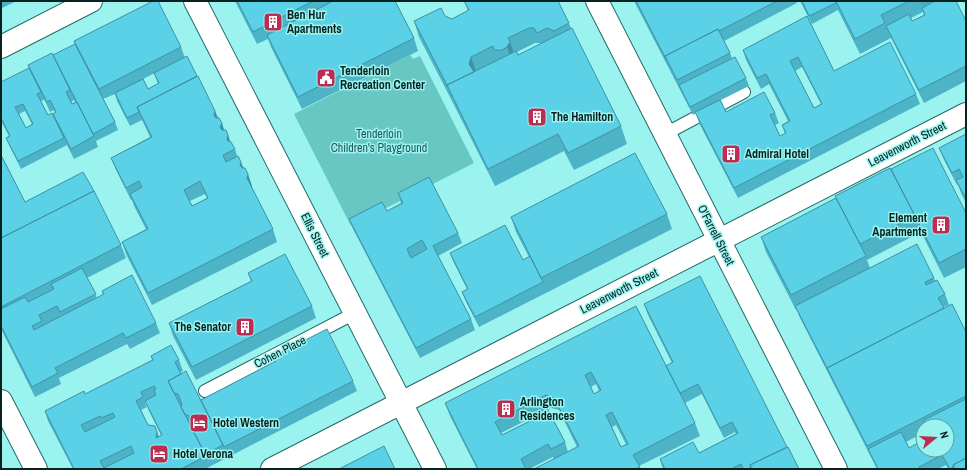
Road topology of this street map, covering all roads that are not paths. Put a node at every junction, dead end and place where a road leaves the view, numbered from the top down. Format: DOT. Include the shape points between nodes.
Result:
graph roads {
  1 [pos="91,1"];
  2 [pos="195,1"];
  3 [pos="597,1"];
  4 [pos="1,47"];
  5 [pos="744,92"];
  6 [pos="966,114"];
  7 [pos="665,134"];
  8 [pos="719,240"];
  9 [pos="355,313"];
  10 [pos="205,391"];
  11 [pos="1,401"];
  12 [pos="401,403"];
  13 [pos="36,469"];
  14 [pos="272,469"];
  15 [pos="435,469"];
  16 [pos="836,469"];
  1 -- 4 [label="street"];
  2 -- 9 [label="street, Ellis Street"];
  3 -- 7 [label="street, O'Farrell Street"];
  5 -- 7 [label="lane"];
  6 -- 8 [label="street, Leavenworth Street"];
  7 -- 8 [label="street, O'Farrell Street"];
  8 -- 12 [label="street, Leavenworth Street"];
  8 -- 16 [label="street, O'Farrell Street"];
  9 -- 10 [label="lane, Cohen Place"];
  9 -- 12 [label="street, Ellis Street"];
  11 -- 13 [label="street"];
  12 -- 14 [label="street, Leavenworth Street"];
  12 -- 15 [label="street, Ellis Street"];
}
